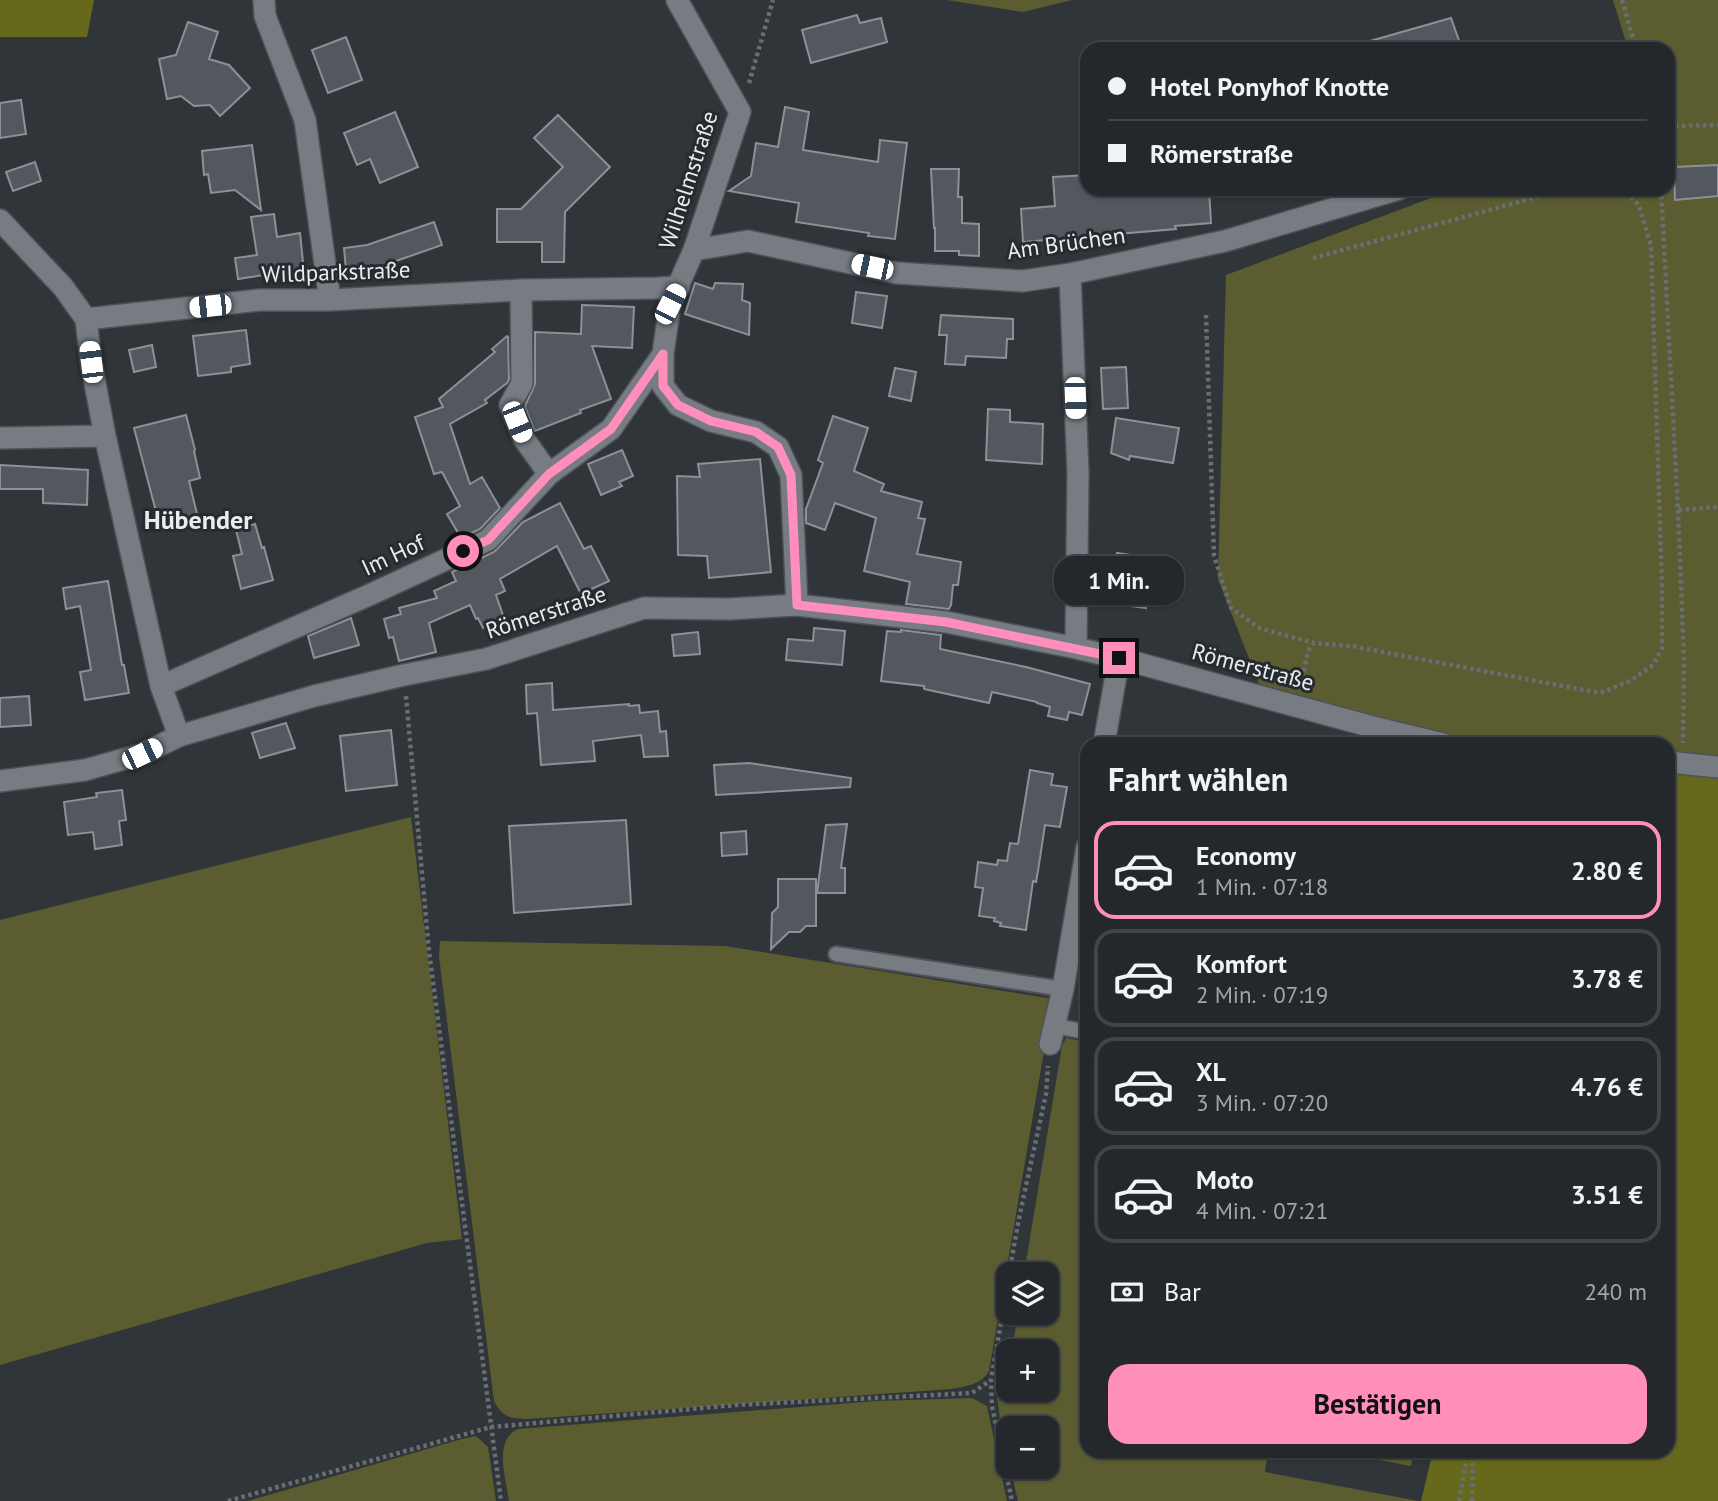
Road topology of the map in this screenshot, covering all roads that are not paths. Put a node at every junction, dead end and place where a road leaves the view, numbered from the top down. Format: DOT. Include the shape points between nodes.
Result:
graph roads {
  1 [pos="264,0"];
  2 [pos="677,0"];
  3 [pos="1376,196"];
  4 [pos="0,220"];
  5 [pos="694,250"];
  6 [pos="1070,274"];
  7 [pos="679,287"];
  8 [pos="521,290"];
  9 [pos="330,300"];
  10 [pos="86,319"];
  11 [pos="663,354"];
  12 [pos="105,436"];
  13 [pos="0,438"];
  14 [pos="549,474"];
  15 [pos="797,605"];
  16 [pos="1076,648"];
  17 [pos="1119,658"];
  18 [pos="161,686"];
  19 [pos="179,736"];
  20 [pos="1105,737"];
  21 [pos="1414,737"];
  22 [pos="1675,763"];
  23 [pos="1718,767"];
  24 [pos="0,781"];
  25 [pos="1080,888"];
  26 [pos="836,954"];
  27 [pos="1063,989"];
  28 [pos="1080,1033"];
  29 [pos="1053,1035"];
  1 -- 9 [label="street" via="265,16 305,120"];
  2 -- 5 [label="street, Wilhelmstraße" via="740,112"];
  3 -- 6 [label="street, Am Brüchen" via="1225,241"];
  4 -- 10 [label="street" via="63,287"];
  5 -- 6 [label="street, Am Brüchen" via="748,241 897,273 1023,281"];
  5 -- 7 [label="street, Wilhelmstraße"];
  6 -- 16 [label="street" via="1078,473"];
  7 -- 8 [label="street, Wildparkstraße"];
  7 -- 11 [label="street, Wilhelmstraße" via="670,304"];
  8 -- 9 [label="street, Wildparkstraße"];
  8 -- 14 [label="street" via="522,383 510,405 524,439"];
  9 -- 10 [label="street, Wildparkstraße" via="260,300"];
  10 -- 12 [label="street"];
  11 -- 14 [label="street, Im Hof" via="611,429"];
  11 -- 15 [label="street, Wilhelmstraße" via="663,386 678,405 711,421 756,432 778,447 791,475"];
  12 -- 13 [label="street"];
  12 -- 18 [label="street"];
  14 -- 18 [label="street, Im Hof" via="488,540"];
  15 -- 16 [label="street, Römerstraße" via="946,622"];
  15 -- 19 [label="street, Römerstraße" via="644,608 486,659 314,696"];
  16 -- 17 [label="street, Römerstraße"];
  17 -- 20 [label="street"];
  17 -- 21 [label="street, Römerstraße"];
  18 -- 19 [label="street"];
  19 -- 24 [label="street, Römerstraße" via="142,754 85,770"];
  22 -- 23 [label="street"];
  25 -- 27 [label="street"];
  26 -- 27 [label="lane"];
  27 -- 29 [label="street"];
  28 -- 29 [label="lane"];
}
